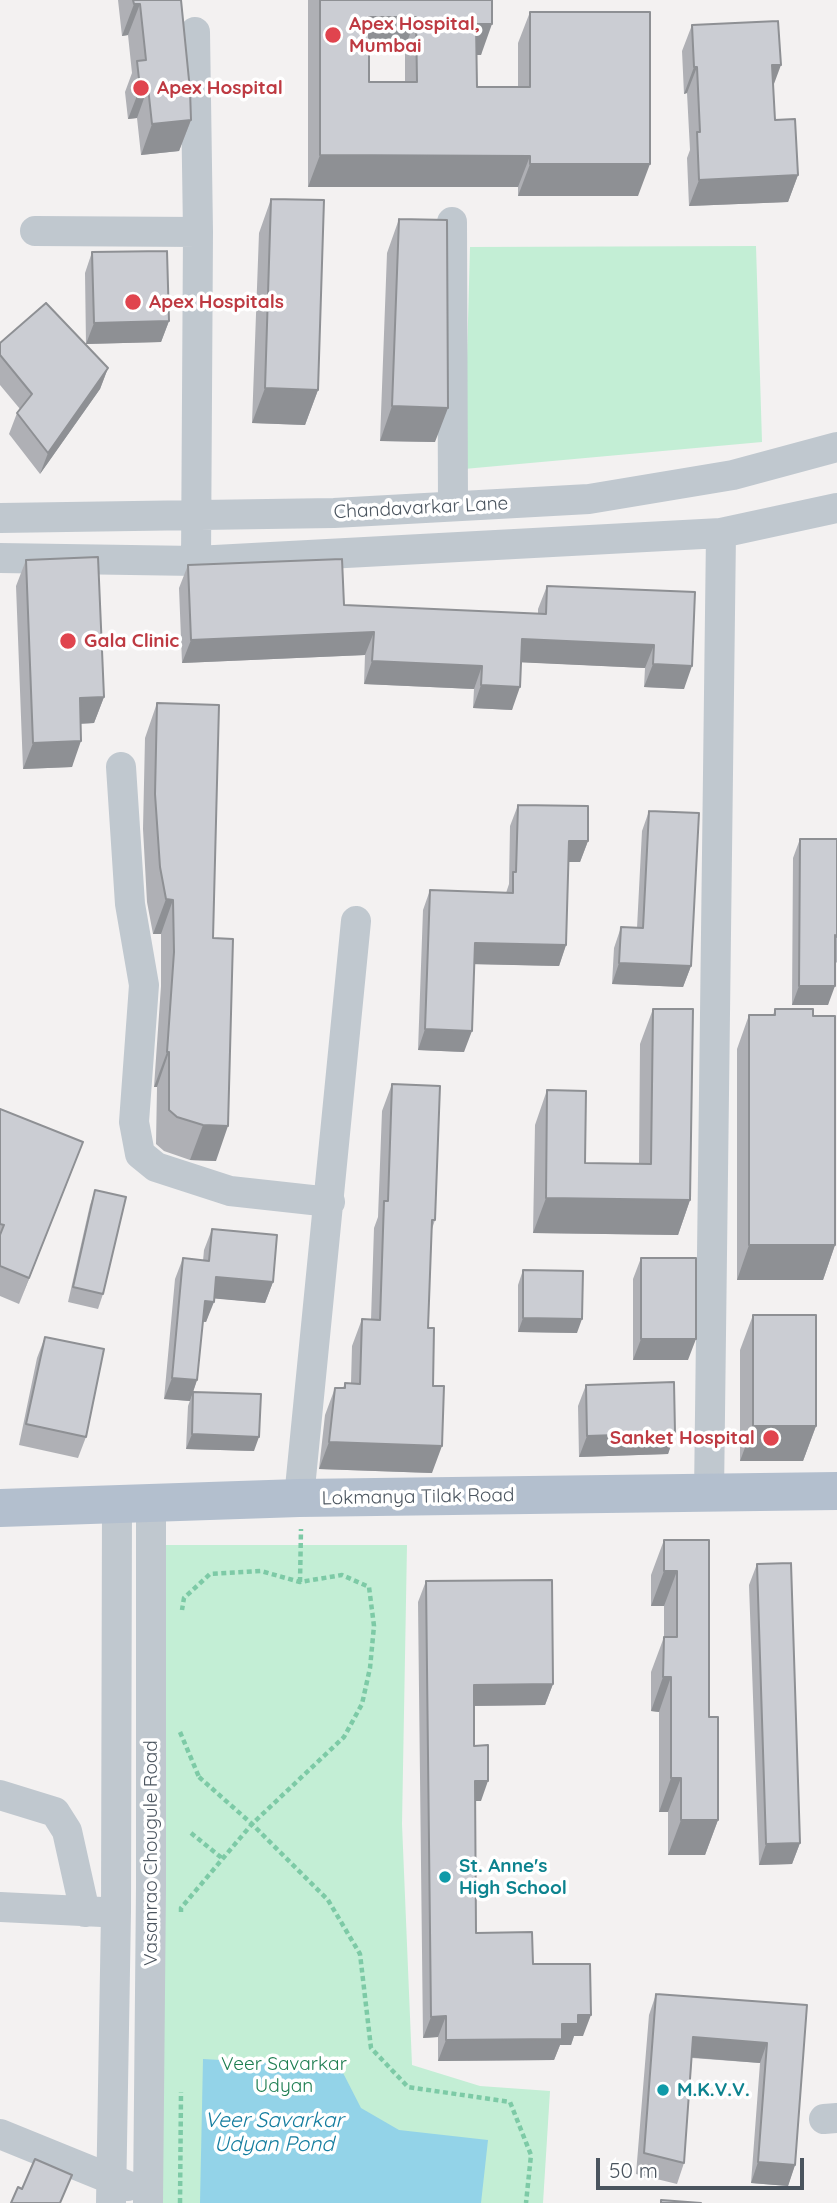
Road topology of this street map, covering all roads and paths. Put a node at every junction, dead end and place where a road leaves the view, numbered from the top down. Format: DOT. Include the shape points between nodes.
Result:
graph roads {
  1 [pos="195,32"];
  2 [pos="452,222"];
  3 [pos="35,231"];
  4 [pos="198,232"];
  5 [pos="837,447"];
  6 [pos="453,506"];
  7 [pos="837,508"];
  8 [pos="197,514"];
  9 [pos="0,518"];
  10 [pos="721,533"];
  11 [pos="0,558"];
  12 [pos="196,561"];
  13 [pos="121,767"];
  14 [pos="356,922"];
  15 [pos="330,1202"];
  16 [pos="837,1491"];
  17 [pos="709,1494"];
  18 [pos="0,1508"];
  19 [pos="300,1512"];
  20 [pos="134,1516"];
  21 [pos="837,1518"];
  22 [pos="0,1533"];
  23 [pos="210,1574"];
  24 [pos="300,1582"];
  25 [pos="176,1721"];
  26 [pos="0,1795"];
  27 [pos="252,1824"];
  28 [pos="191,1833"];
  29 [pos="223,1859"];
  30 [pos="0,1907"];
  31 [pos="181,1909"];
  32 [pos="85,1912"];
  33 [pos="116,1912"];
  34 [pos="0,2134"];
  35 [pos="111,2192"];
  36 [pos="148,2198"];
  37 [pos="526,2203"];
  1 -- 4 [label="street"];
  2 -- 6 [label="street"];
  3 -- 4 [label="street"];
  4 -- 8 [label="street"];
  5 -- 6 [label="street, Chandavarkar Lane" via="668,488 589,499"];
  6 -- 8 [label="street, Chandavarkar Lane"];
  7 -- 10 [label="street"];
  8 -- 9 [label="street, Chandavarkar Lane"];
  8 -- 12 [label="street"];
  10 -- 12 [label="street"];
  10 -- 17 [label="street"];
  11 -- 12 [label="street"];
  13 -- 15 [label="street" via="130,904 144,985 134,1122 140,1154 156,1167 230,1191"];
  14 -- 15 [label="street"];
  15 -- 19 [label="street"];
  16 -- 17 [label="main road, Lokmanya Tilak Road"];
  17 -- 19 [label="main road, Lokmanya Tilak Road"];
  18 -- 20 [label="main road, Lokmanya Tilak Road"];
  19 -- 20 [label="main road, Lokmanya Tilak Road"];
  19 -- 21 [label="main road, Lokmanya Tilak Road"];
  19 -- 24 [label="path"];
  20 -- 22 [label="main road, Lokmanya Tilak Road"];
  20 -- 33 [label="street, Vasanrao Chougule Road"];
  20 -- 36 [label="street, Vasanrao Chougule Road" via="151,1887"];
  23 -- 24 [label="path" via="261,1571"];
  24 -- 27 [label="path" via="342,1575 369,1587 374,1626 370,1668 362,1704 344,1737"];
  25 -- 27 [label="path, bridge" via="200,1777"];
  26 -- 32 [label="street" via="55,1812 67,1831"];
  27 -- 29 [label="path"];
  27 -- 37 [label="path, bridge" via="328,1900 360,1954 371,2048 408,2087 510,2102 531,2155"];
  28 -- 29 [label="path"];
  29 -- 31 [label="path"];
  30 -- 32 [label="street"];
  32 -- 33 [label="street"];
  33 -- 35 [label="street, Vasanrao Chougule Road"];
  34 -- 35 [label="street"];
  35 -- 36 [label="street"];
}
